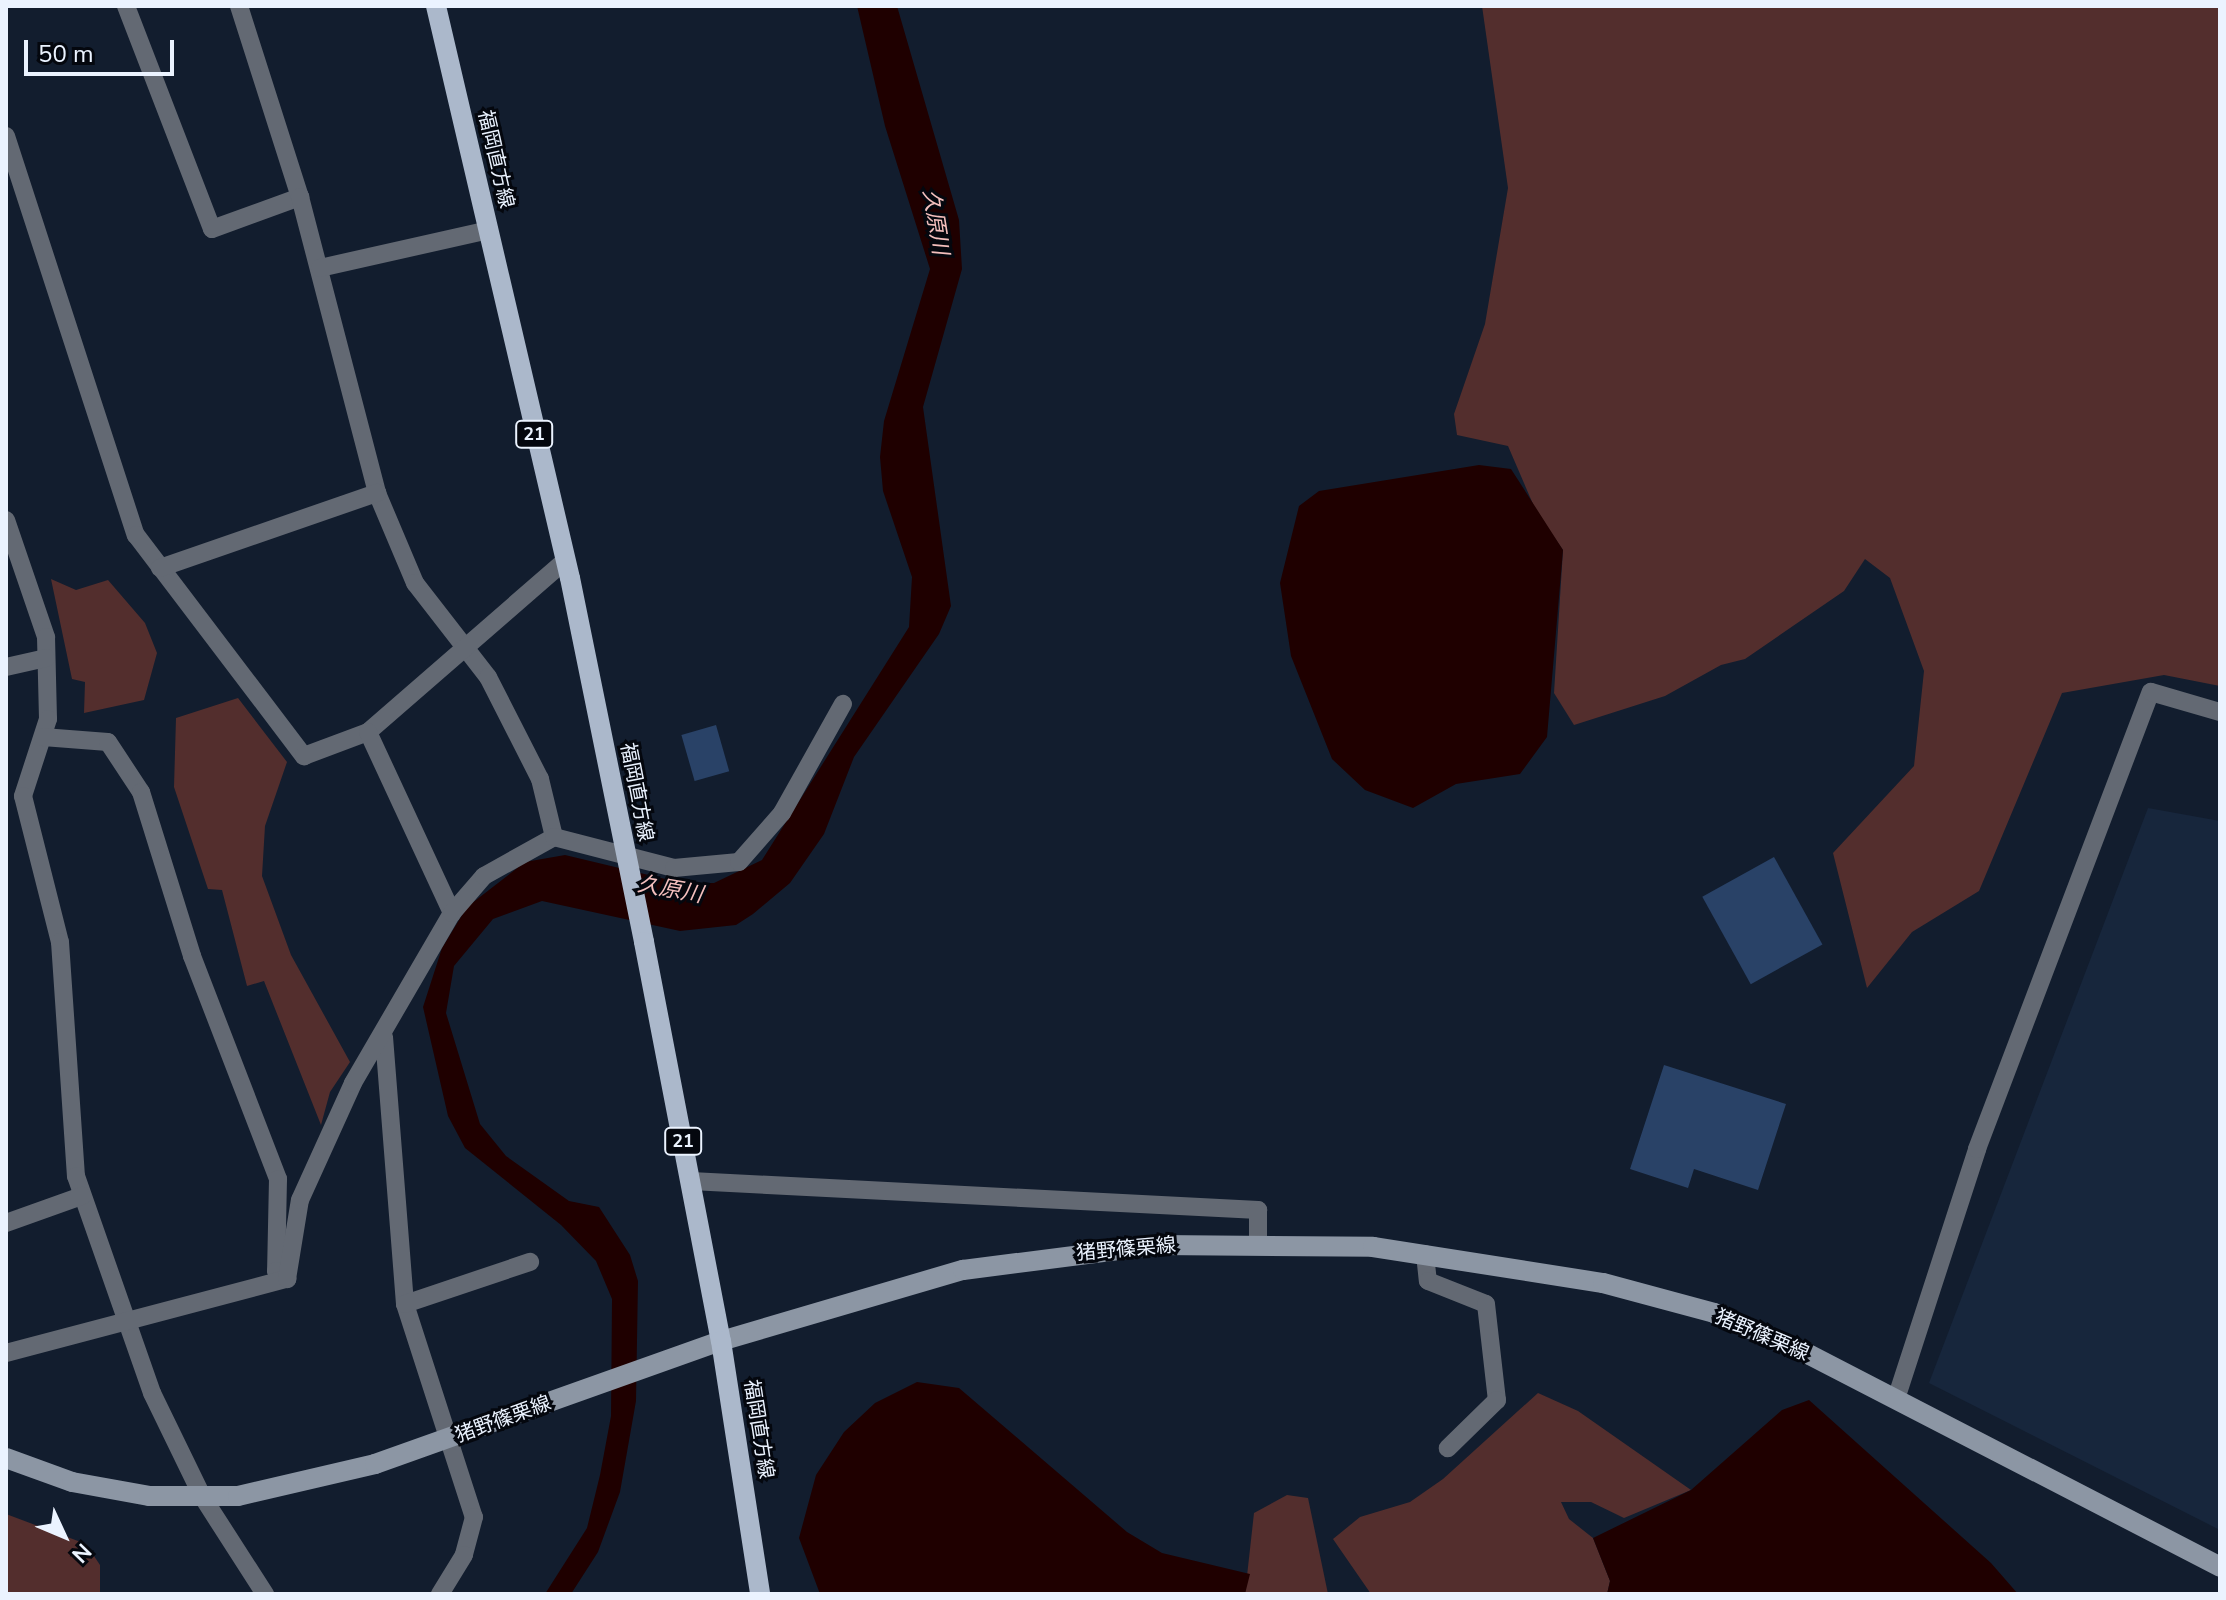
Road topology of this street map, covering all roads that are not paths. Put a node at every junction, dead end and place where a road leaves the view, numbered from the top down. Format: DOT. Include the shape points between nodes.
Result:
graph roads {
  1 [pos="126,6"];
  2 [pos="239,6"];
  3 [pos="436,6"];
  4 [pos="6,136"];
  5 [pos="300,197"];
  6 [pos="488,230"];
  7 [pos="320,268"];
  8 [pos="377,493"];
  9 [pos="6,520"];
  10 [pos="565,561"];
  11 [pos="160,568"];
  12 [pos="467,652"];
  13 [pos="46,658"];
  14 [pos="6,667"];
  15 [pos="843,704"];
  16 [pos="2220,712"];
  17 [pos="368,732"];
  18 [pos="43,737"];
  19 [pos="554,837"];
  20 [pos="625,857"];
  21 [pos="452,913"];
  22 [pos="384,1037"];
  23 [pos="691,1181"];
  24 [pos="82,1196"];
  25 [pos="6,1223"];
  26 [pos="1258,1242"];
  27 [pos="1425,1254"];
  28 [pos="530,1262"];
  29 [pos="287,1279"];
  30 [pos="405,1304"];
  31 [pos="125,1322"];
  32 [pos="721,1341"];
  33 [pos="6,1353"];
  34 [pos="1896,1399"];
  35 [pos="449,1438"];
  36 [pos="1448,1448"];
  37 [pos="6,1458"];
  38 [pos="202,1496"];
  39 [pos="2220,1567"];
  40 [pos="265,1594"];
  41 [pos="440,1594"];
  42 [pos="760,1594"];
  1 -- 5 [label="street" via="212,229"];
  2 -- 5 [label="street"];
  3 -- 6 [label="main road, 福岡直方線 / 21"];
  4 -- 11 [label="street" via="136,535"];
  5 -- 7 [label="street"];
  6 -- 7 [label="street"];
  6 -- 10 [label="main road, 福岡直方線 / 21"];
  7 -- 8 [label="street"];
  8 -- 11 [label="street"];
  8 -- 12 [label="street" via="415,583"];
  9 -- 13 [label="street" via="46,637"];
  10 -- 12 [label="street" via="554,564"];
  10 -- 20 [label="main road, 福岡直方線 / 21"];
  11 -- 17 [label="street" via="304,756"];
  12 -- 17 [label="street"];
  12 -- 19 [label="street" via="488,677 540,779"];
  13 -- 14 [label="street"];
  13 -- 18 [label="street"];
  15 -- 20 [label="street" via="782,813 739,862 674,868"];
  16 -- 34 [label="street" via="2151,692 1977,1149"];
  17 -- 21 [label="street"];
  18 -- 24 [label="street" via="23,796 60,942"];
  18 -- 29 [label="street" via="108,742 141,792 192,956 278,1179 276,1271"];
  19 -- 20 [label="street"];
  19 -- 21 [label="street" via="484,876"];
  20 -- 23 [label="main road, 福岡直方線 / 21"];
  21 -- 22 [label="street"];
  22 -- 29 [label="street" via="312,1168"];
  22 -- 30 [label="street"];
  23 -- 26 [label="street" via="1258,1210"];
  23 -- 32 [label="main road, 福岡直方線 / 21"];
  24 -- 25 [label="street"];
  24 -- 31 [label="street"];
  26 -- 27 [label="main road, 猪野篠栗線"];
  26 -- 32 [label="main road, 猪野篠栗線" via="1143,1246 963,1270"];
  27 -- 34 [label="main road, 猪野篠栗線" via="1603,1283 1714,1313"];
  27 -- 36 [label="street" via="1428,1281 1486,1304 1497,1400"];
  28 -- 30 [label="street"];
  29 -- 31 [label="street"];
  30 -- 35 [label="street"];
  31 -- 33 [label="street"];
  31 -- 38 [label="street"];
  32 -- 35 [label="main road, 猪野篠栗線"];
  32 -- 42 [label="main road, 福岡直方線 / 21"];
  34 -- 39 [label="main road, 猪野篠栗線"];
  35 -- 38 [label="main road, 猪野篠栗線" via="375,1464 238,1496"];
  35 -- 41 [label="street" via="474,1517 464,1555"];
  37 -- 38 [label="main road, 猪野篠栗線" via="72,1482 149,1496"];
  38 -- 40 [label="street"];
}
